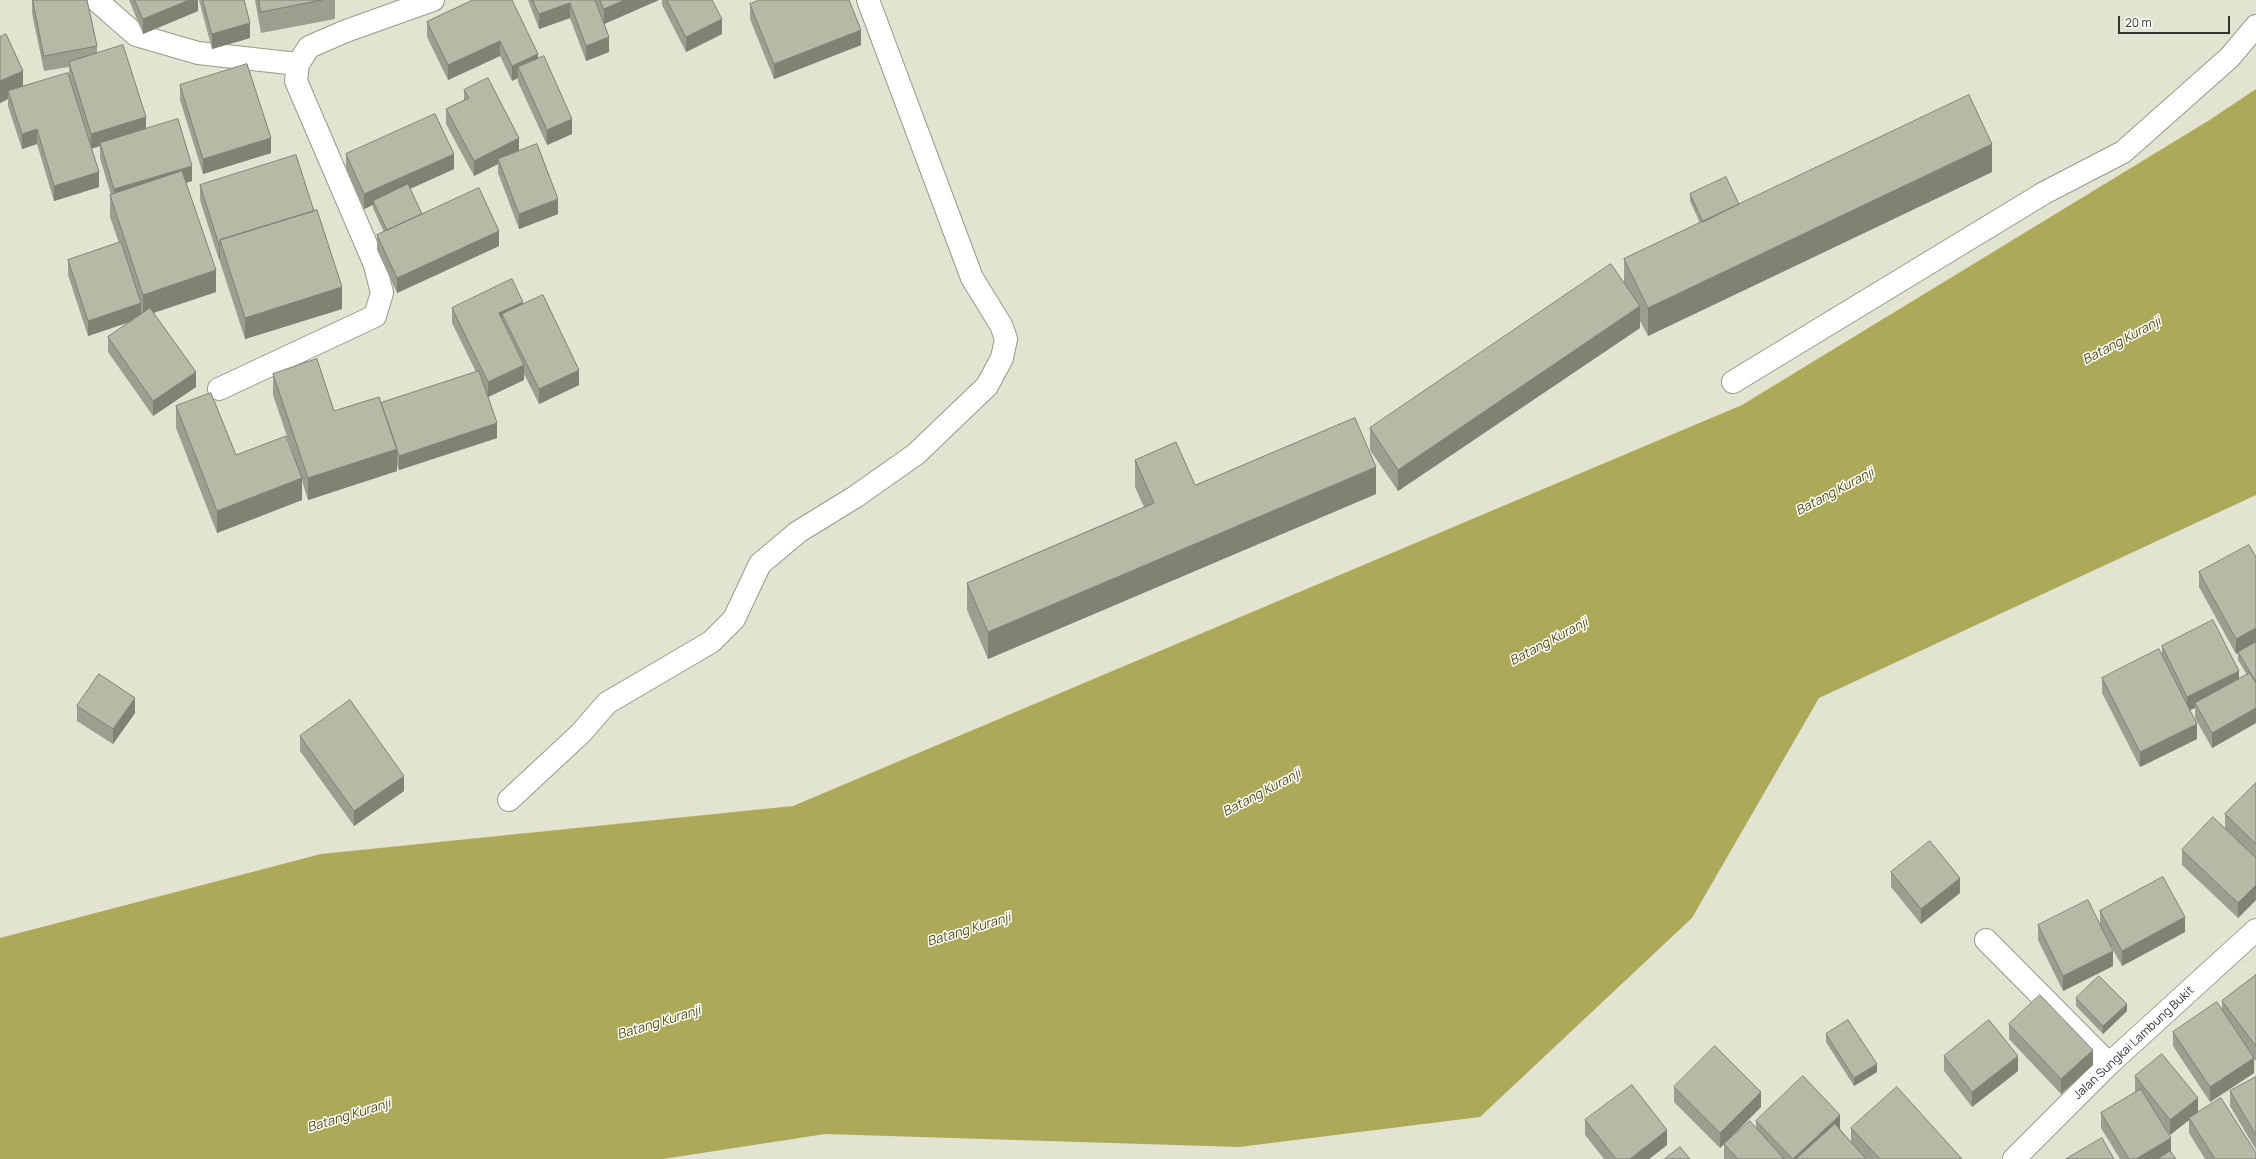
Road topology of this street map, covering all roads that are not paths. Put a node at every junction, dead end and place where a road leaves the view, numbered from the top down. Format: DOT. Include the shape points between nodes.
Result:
graph roads {
  1 [pos="96,0"];
  2 [pos="433,0"];
  3 [pos="868,0"];
  4 [pos="2256,26"];
  5 [pos="298,64"];
  6 [pos="1734,382"];
  7 [pos="219,389"];
  8 [pos="509,800"];
  9 [pos="2256,930"];
  10 [pos="1986,940"];
  11 [pos="2109,1064"];
  12 [pos="2014,1159"];
  1 -- 5 [label="street" via="136,35 198,53"];
  2 -- 5 [label="street" via="309,47"];
  3 -- 8 [label="street" via="972,278 1006,339 1002,358 987,386 916,454 856,497 798,532 760,564 734,619 711,642 606,703 581,733"];
  4 -- 6 [label="street" via="2230,56 2123,152 2044,193"];
  5 -- 7 [label="street" via="296,81 375,265 382,293 375,316"];
  9 -- 11 [label="street, Jalan Sungkai Lambung Bukit"];
  10 -- 11 [label="street"];
  11 -- 12 [label="street, Jalan Sungkai Lambung Bukit"];
}
